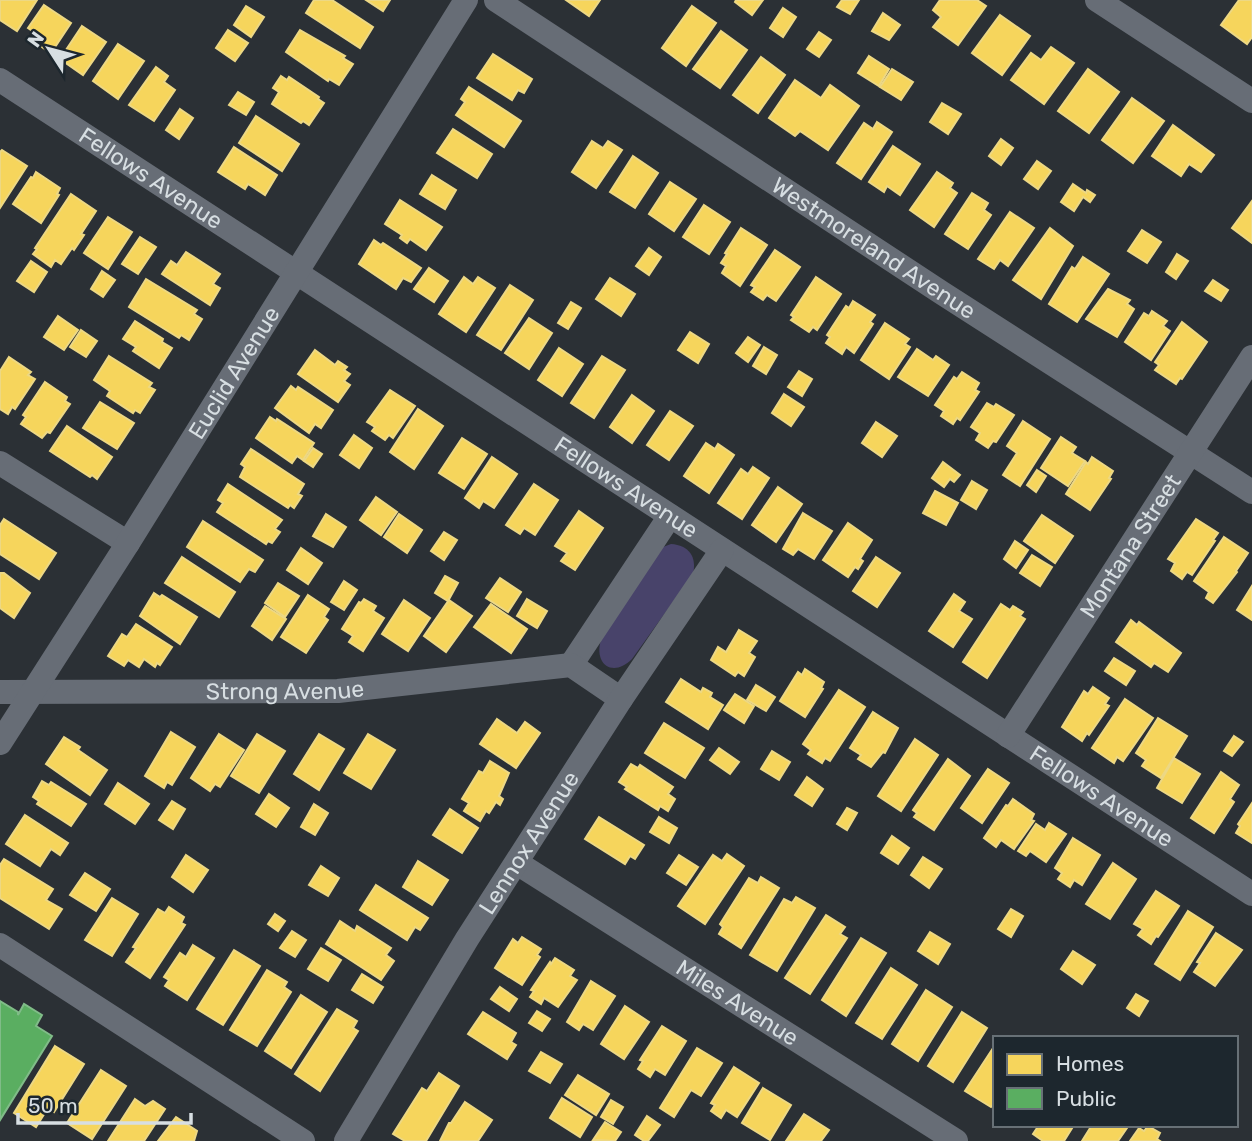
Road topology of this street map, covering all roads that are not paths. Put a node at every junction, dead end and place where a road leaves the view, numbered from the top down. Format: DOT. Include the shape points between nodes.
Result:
graph roads {
  1 [pos="466,0"];
  2 [pos="496,0"];
  3 [pos="1097,0"];
  4 [pos="0,79"];
  5 [pos="1252,101"];
  6 [pos="296,273"];
  7 [pos="1252,357"];
  8 [pos="1191,452"];
  9 [pos="0,463"];
  10 [pos="1252,492"];
  11 [pos="670,516"];
  12 [pos="128,542"];
  13 [pos="722,550"];
  14 [pos="571,665"];
  15 [pos="0,692"];
  16 [pos="33,692"];
  17 [pos="621,699"];
  18 [pos="1008,736"];
  19 [pos="0,744"];
  20 [pos="517,863"];
  21 [pos="1252,894"];
  22 [pos="0,945"];
  23 [pos="303,1141"];
  24 [pos="346,1141"];
  25 [pos="956,1141"];
  1 -- 6 [label="street, Euclid Avenue"];
  2 -- 8 [label="street, Westmoreland Avenue"];
  3 -- 5 [label="street"];
  4 -- 6 [label="street, Fellows Avenue"];
  6 -- 11 [label="street, Fellows Avenue"];
  6 -- 12 [label="street, Euclid Avenue"];
  7 -- 8 [label="street, Montana Street"];
  8 -- 10 [label="street, Westmoreland Avenue"];
  8 -- 18 [label="street, Montana Street"];
  9 -- 12 [label="street"];
  11 -- 13 [label="street, Fellows Avenue"];
  11 -- 14 [label="street"];
  12 -- 16 [label="street, Euclid Avenue"];
  13 -- 17 [label="street, Lennox Avenue"];
  13 -- 18 [label="street, Fellows Avenue"];
  14 -- 16 [label="street, Strong Avenue" via="338,691"];
  14 -- 17 [label="street"];
  15 -- 16 [label="street, Strong Avenue"];
  16 -- 19 [label="street, Euclid Avenue"];
  17 -- 20 [label="street, Lennox Avenue"];
  18 -- 21 [label="street, Fellows Avenue"];
  20 -- 24 [label="street, Lennox Avenue"];
  20 -- 25 [label="street, Miles Avenue"];
  22 -- 23 [label="street"];
}
